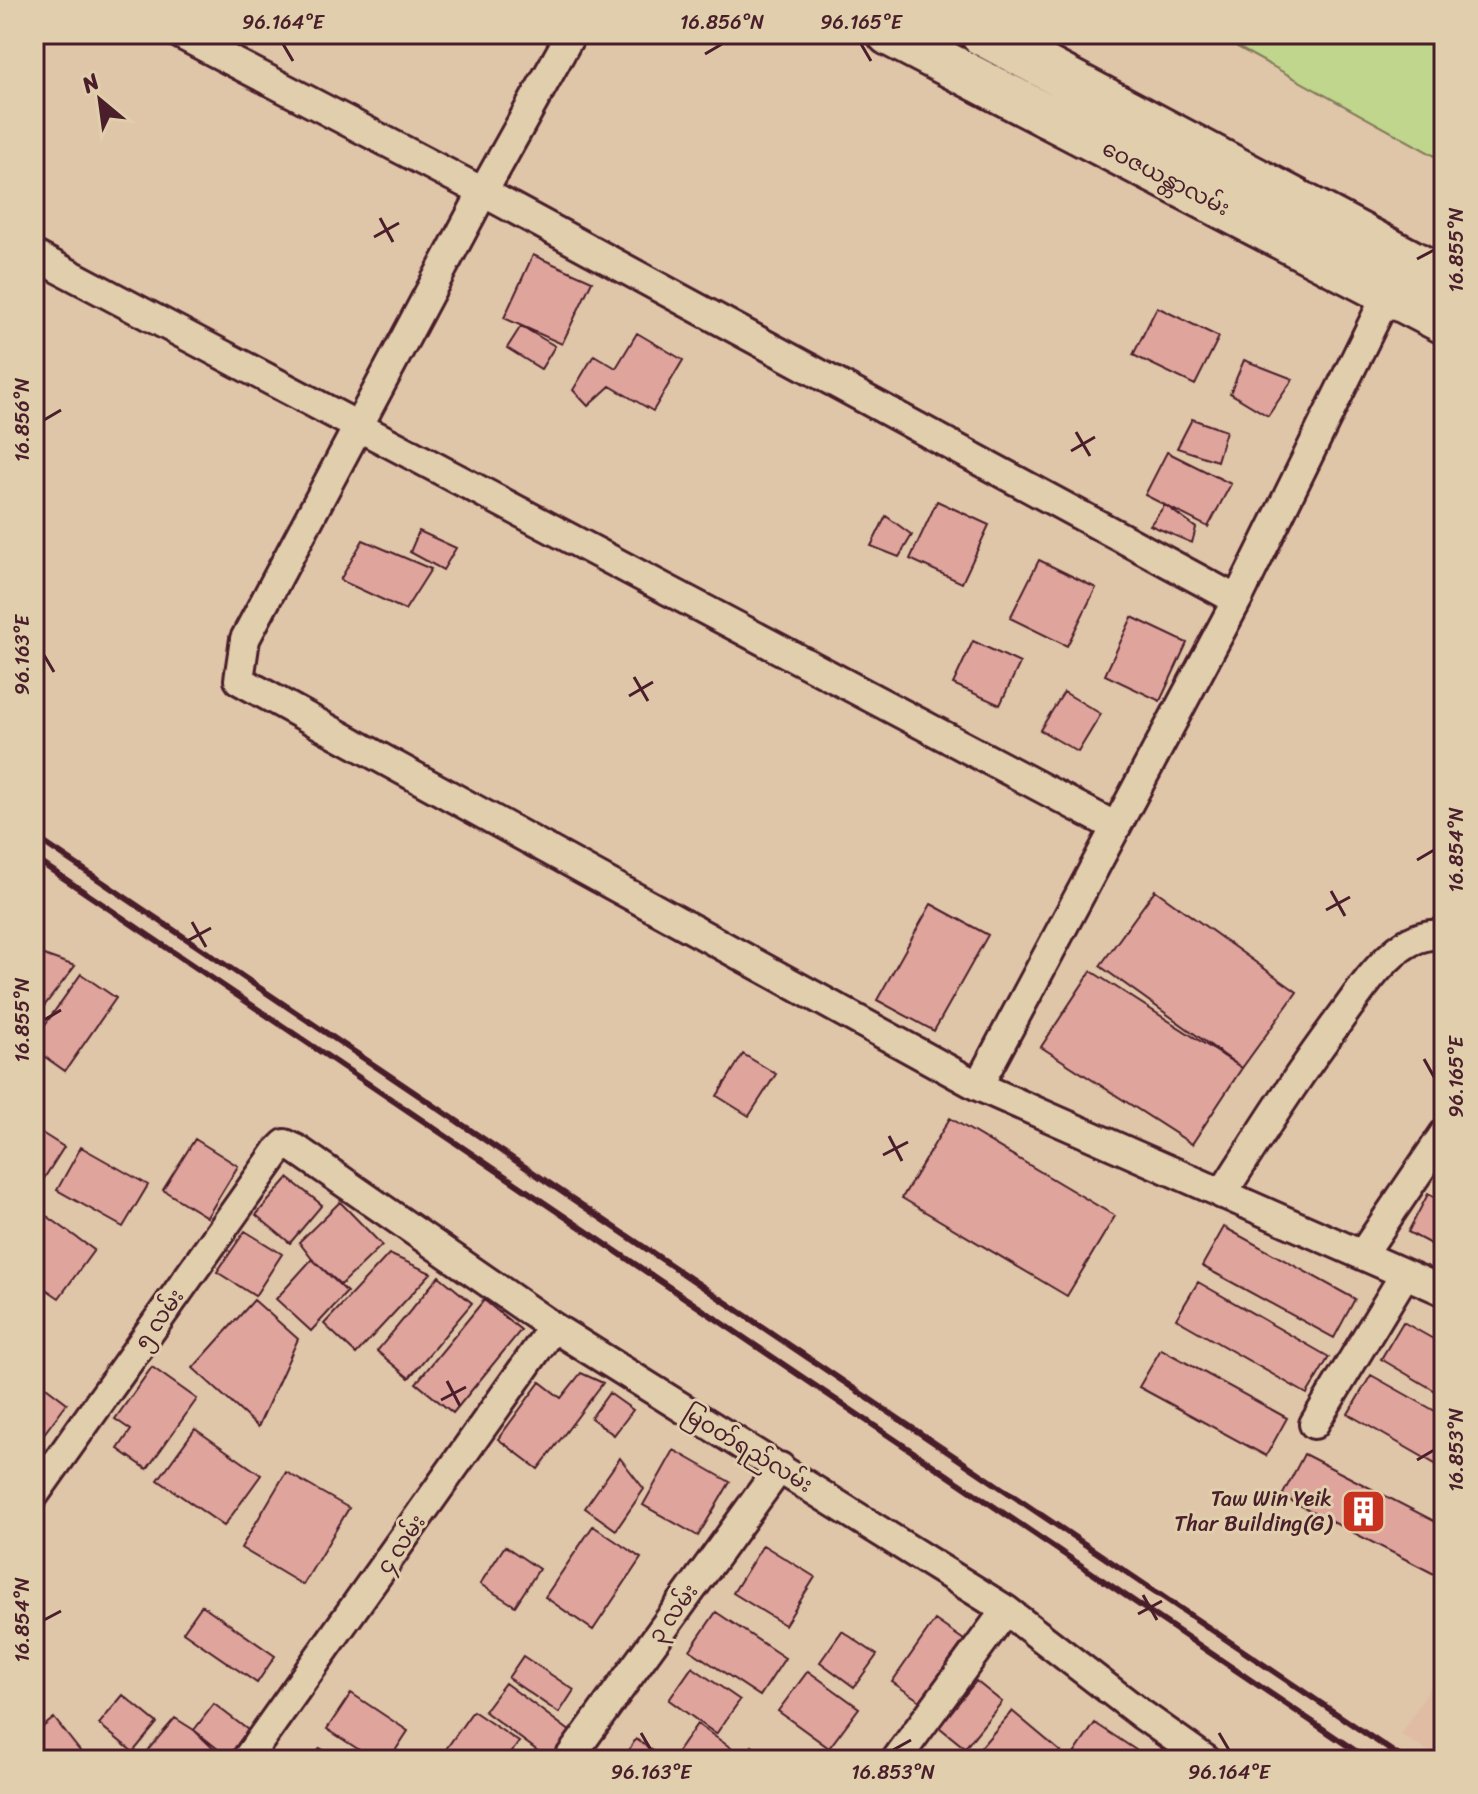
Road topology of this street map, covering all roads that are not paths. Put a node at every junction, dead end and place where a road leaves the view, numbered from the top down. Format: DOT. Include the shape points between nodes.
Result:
graph roads {
  1 [pos="180,34"];
  2 [pos="571,34"];
  3 [pos="889,34"];
  4 [pos="982,34"];
  5 [pos="483,192"];
  6 [pos="34,255"];
  7 [pos="1444,279"];
  8 [pos="1388,293"];
  9 [pos="1444,322"];
  10 [pos="358,426"];
  11 [pos="1237,600"];
  12 [pos="1116,827"];
  13 [pos="1444,936"];
  14 [pos="978,1086"];
  15 [pos="1444,1134"];
  16 [pos="285,1144"];
  17 [pos="1222,1194"];
  18 [pos="1362,1255"];
  19 [pos="1405,1274"];
  20 [pos="1444,1291"];
  21 [pos="553,1327"];
  22 [pos="1314,1424"];
  23 [pos="780,1467"];
  24 [pos="34,1495"];
  25 [pos="1006,1610"];
  26 [pos="246,1760"];
  27 [pos="568,1760"];
  28 [pos="896,1760"];
  29 [pos="1206,1760"];
  1 -- 5 [label="street"];
  2 -- 5 [label="street"];
  3 -- 8 [label="main road, ဝေဇယန္တာလမ်း"];
  4 -- 7 [label="main road, ဝေဇယန္တာလမ်း"];
  5 -- 10 [label="street"];
  5 -- 11 [label="street"];
  6 -- 10 [label="street"];
  8 -- 9 [label="main road, ဝေဇယန္တာလမ်း"];
  8 -- 11 [label="street"];
  10 -- 12 [label="street"];
  10 -- 14 [label="street" via="245,639 239,680"];
  11 -- 12 [label="street"];
  12 -- 14 [label="street"];
  13 -- 17 [label="street" via="1412,940 1372,976 1307,1062"];
  14 -- 17 [label="street"];
  15 -- 18 [label="street"];
  16 -- 21 [label="street, မြဝတ်ရည်လမ်း"];
  16 -- 24 [label="street, ၅ လမ်း"];
  17 -- 18 [label="street"];
  18 -- 19 [label="street"];
  19 -- 20 [label="street"];
  19 -- 22 [label="street"];
  21 -- 23 [label="street, မြဝတ်ရည်လမ်း"];
  21 -- 26 [label="street, ၄ လမ်း"];
  23 -- 25 [label="street, မြဝတ်ရည်လမ်း"];
  23 -- 27 [label="street, ၃ လမ်း"];
  25 -- 28 [label="street"];
  25 -- 29 [label="street, မြဝတ်ရည်လမ်း"];
}
